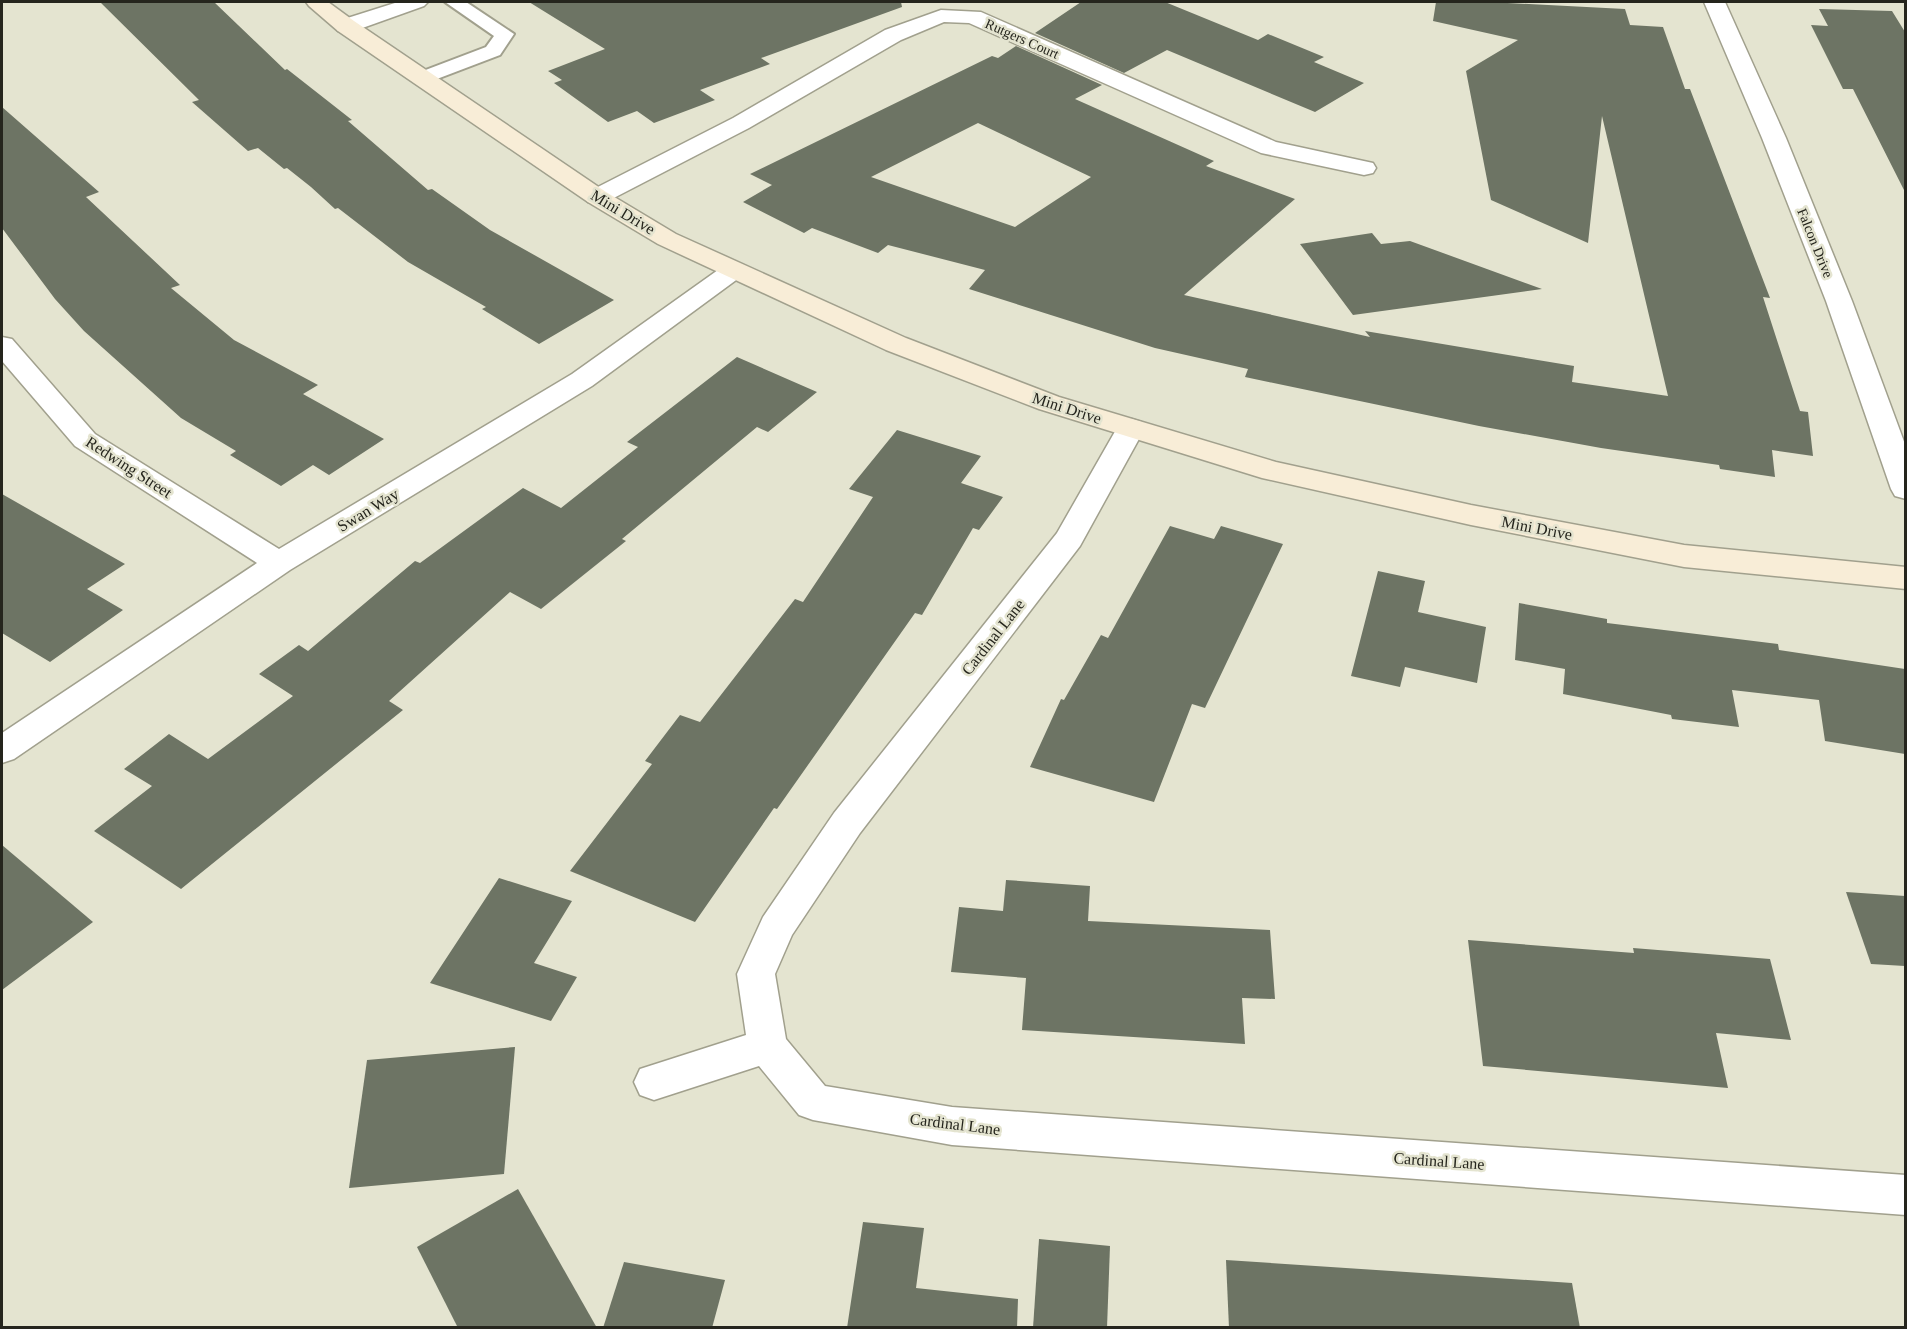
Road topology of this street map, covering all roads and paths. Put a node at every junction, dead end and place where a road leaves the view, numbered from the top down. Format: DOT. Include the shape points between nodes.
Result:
graph roads {
  1 [pos="316,2"];
  2 [pos="417,2"];
  3 [pos="454,2"];
  4 [pos="1714,2"];
  5 [pos="346,26"];
  6 [pos="422,78"];
  7 [pos="1364,168"];
  8 [pos="597,197"];
  9 [pos="734,270"];
  10 [pos="2,345"];
  11 [pos="1131,428"];
  12 [pos="1905,489"];
  13 [pos="279,563"];
  14 [pos="1905,578"];
  15 [pos="2,750"];
  16 [pos="767,1046"];
  17 [pos="654,1082"];
  18 [pos="1905,1195"];
  1 -- 5 [label="street, Mini Drive"];
  2 -- 5 [label="street"];
  3 -- 6 [label="lane" via="505,34 493,51"];
  4 -- 12 [label="street, Falcon Drive" via="1839,301"];
  5 -- 6 [label="street, Mini Drive"];
  6 -- 8 [label="street, Mini Drive"];
  7 -- 8 [label="street, Rutgers Court" via="1269,148 973,17 941,16 893,35 741,123"];
  8 -- 9 [label="street, Mini Drive" via="667,239"];
  9 -- 11 [label="street, Mini Drive" via="896,344 1049,403"];
  9 -- 13 [label="street, Swan Way" via="582,380"];
  10 -- 13 [label="street, Redwing Street" via="85,440"];
  11 -- 14 [label="street, Mini Drive" via="1272,471 1493,519 1684,556"];
  11 -- 16 [label="street, Cardinal Lane" via="1069,539 847,823 776,928 756,974"];
  13 -- 15 [label="street, Swan Way"];
  16 -- 17 [label="street"];
  16 -- 18 [label="street, Cardinal Lane" via="813,1102 952,1126"];
}
